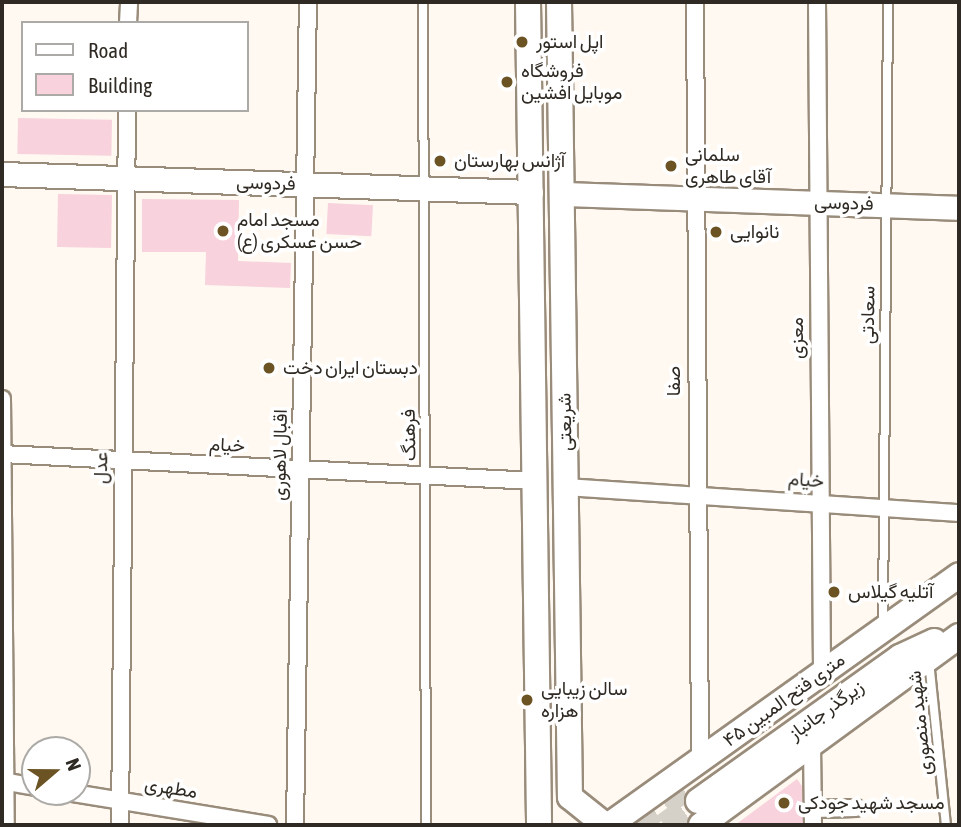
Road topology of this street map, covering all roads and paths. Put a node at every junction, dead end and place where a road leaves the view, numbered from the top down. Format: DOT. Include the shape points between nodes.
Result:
graph roads {
  1 [pos="129,2"];
  2 [pos="308,2"];
  3 [pos="423,2"];
  4 [pos="528,2"];
  5 [pos="559,2"];
  6 [pos="695,2"];
  7 [pos="817,2"];
  8 [pos="888,2"];
  9 [pos="128,21"];
  10 [pos="127,112"];
  11 [pos="2,174"];
  12 [pos="125,178"];
  13 [pos="306,185"];
  14 [pos="423,188"];
  15 [pos="531,192"];
  16 [pos="562,194"];
  17 [pos="695,198"];
  18 [pos="818,202"];
  19 [pos="886,205"];
  20 [pos="959,208"];
  21 [pos="2,399"];
  22 [pos="2,454"];
  23 [pos="122,460"];
  24 [pos="300,471"];
  25 [pos="425,476"];
  26 [pos="535,481"];
  27 [pos="566,487"];
  28 [pos="695,494"];
  29 [pos="819,502"];
  30 [pos="881,506"];
  31 [pos="959,513"];
  32 [pos="952,580"];
  33 [pos="883,630"];
  34 [pos="959,633"];
  35 [pos="929,659"];
  36 [pos="822,673"];
  37 [pos="812,744"];
  38 [pos="4,781"];
  39 [pos="697,794"];
  40 [pos="91,796"];
  41 [pos="570,797"];
  42 [pos="539,798"];
  43 [pos="120,801"];
  44 [pos="856,808"];
  45 [pos="813,817"];
  46 [pos="611,823"];
  47 [pos="6,825"];
  48 [pos="120,825"];
  49 [pos="268,825"];
  50 [pos="295,825"];
  51 [pos="426,825"];
  52 [pos="539,825"];
  53 [pos="645,825"];
  54 [pos="946,825"];
  1 -- 9 [label="street"];
  2 -- 13 [label="street, اقبال لاهوری"];
  3 -- 14 [label="lane, فرهنگ"];
  4 -- 15 [label="main road, شریعتی"];
  5 -- 16 [label="main road, شریعتی"];
  6 -- 17 [label="street, صفا"];
  7 -- 18 [label="street, معزی"];
  8 -- 19 [label="lane, سعادتی"];
  10 -- 12 [label="street, عدل"];
  11 -- 12 [label="main road, فردوسی"];
  12 -- 13 [label="main road, فردوسی"];
  12 -- 23 [label="street, عدل"];
  13 -- 14 [label="main road, فردوسی"];
  13 -- 24 [label="street, اقبال لاهوری"];
  14 -- 15 [label="main road, فردوسی"];
  14 -- 25 [label="lane, فرهنگ"];
  15 -- 16 [label="main road"];
  15 -- 26 [label="main road, شریعتی"];
  16 -- 17 [label="main road, فردوسی"];
  16 -- 27 [label="main road, شریعتی"];
  17 -- 18 [label="main road, فردوسی"];
  17 -- 28 [label="street, صفا"];
  18 -- 19 [label="main road, فردوسی"];
  18 -- 29 [label="street, معزی"];
  19 -- 20 [label="main road, فردوسی"];
  19 -- 30 [label="lane, سعادتی"];
  21 -- 22 [label="street"];
  22 -- 23 [label="street, خیام"];
  22 -- 38 [label="street"];
  23 -- 24 [label="street, خیام"];
  23 -- 43 [label="street, عدل"];
  24 -- 25 [label="street, خیام"];
  24 -- 50 [label="street, اقبال لاهوری"];
  25 -- 26 [label="street, خیام"];
  25 -- 51 [label="lane, فرهنگ"];
  26 -- 42 [label="main road, شریعتی"];
  27 -- 28 [label="street, خیام"];
  27 -- 41 [label="main road, شریعتی"];
  28 -- 29 [label="street, خیام"];
  28 -- 39 [label="street, صفا"];
  29 -- 30 [label="street, خیام"];
  29 -- 36 [label="street, معزی"];
  30 -- 31 [label="street, خیام"];
  30 -- 33 [label="lane, سعادتی"];
  32 -- 33 [label="main road, ۴۵ متری فتح المبین"];
  32 -- 39 [label="main road, زیرگذر جانباز" via="892,642"];
  33 -- 36 [label="main road, ۴۵ متری فتح المبین"];
  34 -- 35 [label="main road, ۴۵ متری فتح المبین"];
  34 -- 39 [label="main road, زیرگذر جانباز" via="900,657"];
  35 -- 37 [label="main road, ۴۵ متری فتح المبین"];
  35 -- 54 [label="lane, شهید منصوری"];
  36 -- 39 [label="main road, ۴۵ متری فتح المبین"];
  37 -- 39 [label="main road, ۴۵ متری فتح المبین"];
  37 -- 45 [label="street"];
  38 -- 47 [label="street"];
  39 -- 46 [label="main road, ۴۵ متری فتح المبین"];
  40 -- 43 [label="street, مطهری"];
  41 -- 42 [label="main road" via="564,807 552,810"];
  41 -- 46 [label="main road"];
  42 -- 52 [label="main road, شریعتی"];
  43 -- 48 [label="street, عدل"];
  43 -- 49 [label="street, مطهری"];
  44 -- 45 [label="street"];
  46 -- 53 [label="main road" via="629,816"];
}
